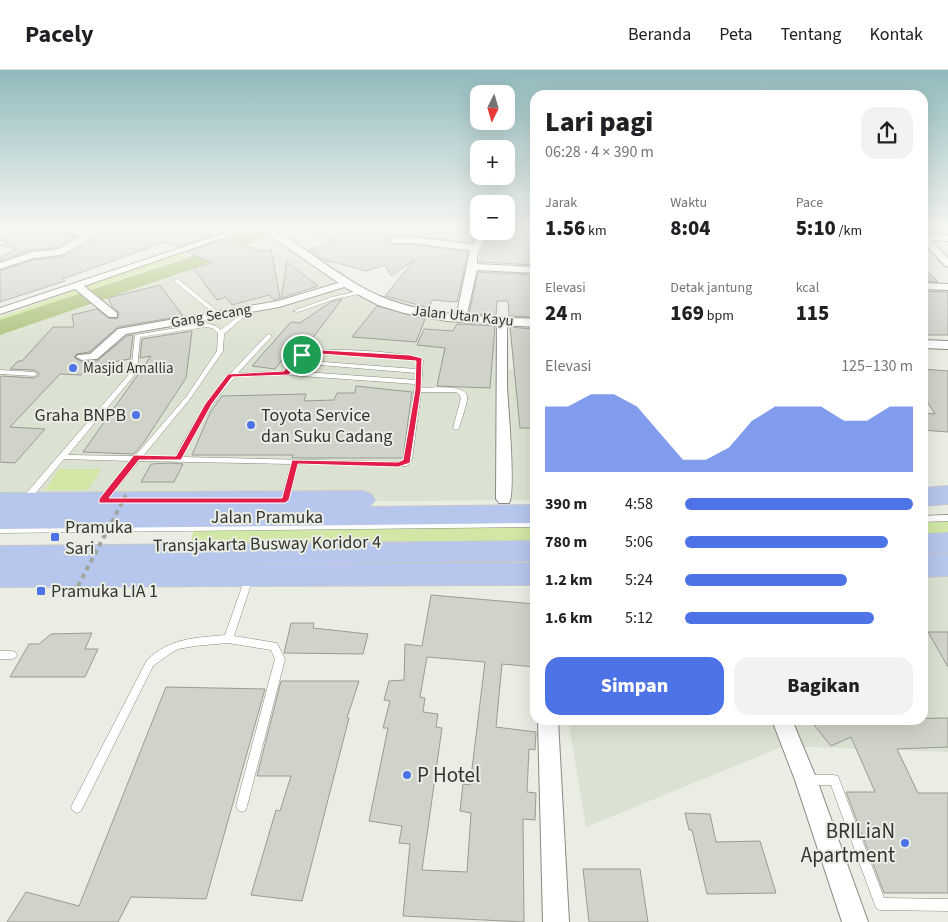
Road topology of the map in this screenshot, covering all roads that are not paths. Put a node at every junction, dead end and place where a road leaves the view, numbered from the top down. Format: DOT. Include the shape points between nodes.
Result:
graph roads {
  1 [pos="473,267"];
  2 [pos="144,268"];
  3 [pos="327,268"];
  4 [pos="489,268"];
  5 [pos="530,270"];
  6 [pos="176,280"];
  7 [pos="348,283"];
  8 [pos="928,286"];
  9 [pos="948,286"];
  10 [pos="84,291"];
  11 [pos="362,292"];
  12 [pos="249,310"];
  13 [pos="0,311"];
  14 [pos="296,311"];
  15 [pos="113,315"];
  16 [pos="220,315"];
  17 [pos="461,318"];
  18 [pos="502,321"];
  19 [pos="530,323"];
  20 [pos="221,333"];
  21 [pos="269,336"];
  22 [pos="928,344"];
  23 [pos="948,345"];
  24 [pos="82,357"];
  25 [pos="293,361"];
  26 [pos="418,371"];
  27 [pos="0,372"];
  28 [pos="287,373"];
  29 [pos="34,374"];
  30 [pos="230,375"];
  31 [pos="418,386"];
  32 [pos="456,428"];
  33 [pos="64,457"];
  34 [pos="137,457"];
  35 [pos="178,458"];
  36 [pos="295,462"];
  37 [pos="948,495"];
  38 [pos="928,497"];
  39 [pos="530,499"];
  40 [pos="285,500"];
  41 [pos="504,500"];
  42 [pos="102,501"];
  43 [pos="0,502"];
  44 [pos="24,502"];
  45 [pos="129,505"];
  46 [pos="948,509"];
  47 [pos="928,510"];
  48 [pos="530,514"];
  49 [pos="948,518"];
  50 [pos="928,519"];
  51 [pos="0,520"];
  52 [pos="530,524"];
  53 [pos="0,530"];
  54 [pos="928,535"];
  55 [pos="948,535"];
  56 [pos="530,542"];
  57 [pos="0,547"];
  58 [pos="928,549"];
  59 [pos="530,551"];
  60 [pos="0,556"];
  61 [pos="943,561"];
  62 [pos="530,574"];
  63 [pos="0,576"];
  64 [pos="250,576"];
  65 [pos="228,639"];
  66 [pos="0,655"];
  67 [pos="12,655"];
  68 [pos="548,725"];
  69 [pos="784,725"];
  70 [pos="806,780"];
  71 [pos="242,806"];
  72 [pos="78,807"];
  73 [pos="948,905"];
  74 [pos="556,922"];
  75 [pos="855,922"];
  1 -- 17 [label="street"];
  2 -- 10 [label="street"];
  3 -- 7 [label="street, Jalan Utan Kayu"];
  4 -- 5 [label="street"];
  6 -- 16 [label="lane"];
  7 -- 11 [label="street, Jalan Utan Kayu"];
  7 -- 12 [label="street, Gang Secang"];
  8 -- 9 [label="street"];
  10 -- 13 [label="street"];
  10 -- 15 [label="street"];
  11 -- 14 [label="lane"];
  11 -- 17 [label="street, Jalan Utan Kayu" via="398,307"];
  12 -- 16 [label="street, Gang Secang"];
  12 -- 20 [label="lane"];
  16 -- 24 [label="street, Gang Secang" via="122,331 93,358"];
  17 -- 18 [label="street, Jalan Utan Kayu"];
  18 -- 19 [label="street, Jalan Utan Kayu"];
  18 -- 41 [label="street"];
  20 -- 33 [label="lane" via="206,325 137,336 134,372"];
  20 -- 34 [label="lane" via="220,351 188,398"];
  21 -- 30 [label="lane"];
  22 -- 23 [label="street"];
  25 -- 26 [label="lane"];
  25 -- 26 [label="lane" via="302,355 321,352 410,357 420,360"];
  25 -- 28 [label="lane"];
  26 -- 31 [label="lane"];
  27 -- 29 [label="lane"];
  28 -- 30 [label="lane"];
  28 -- 31 [label="lane"];
  30 -- 35 [label="lane" via="208,404"];
  31 -- 32 [label="lane" via="462,393 464,398"];
  31 -- 36 [label="lane" via="408,459 404,464"];
  33 -- 34 [label="lane"];
  33 -- 44 [label="lane"];
  34 -- 35 [label="lane"];
  34 -- 42 [label="lane"];
  35 -- 36 [label="lane"];
  36 -- 40 [label="lane"];
  37 -- 38 [label="main road"];
  39 -- 41 [label="main road, Jalan Pramuka"];
  40 -- 41 [label="main road, Jalan Pramuka"];
  40 -- 45 [label="main road, Jalan Pramuka"];
  42 -- 44 [label="main road, Jalan Pramuka"];
  42 -- 45 [label="main road, Jalan Pramuka"];
  43 -- 44 [label="main road, Jalan Pramuka"];
  45 -- 48 [label="main road, Jalan Pramuka"];
  45 -- 51 [label="main road, Jalan Pramuka"];
  46 -- 47 [label="main road"];
  49 -- 50 [label="lane"];
  52 -- 53 [label="lane, Transjakarta Busway Koridor 4"];
  54 -- 55 [label="lane"];
  56 -- 57 [label="lane, Transjakarta Busway Koridor 4"];
  58 -- 61 [label="main road"];
  59 -- 60 [label="main road, Jalan Pramuka"];
  62 -- 64 [label="main road"];
  63 -- 64 [label="main road"];
  64 -- 65 [label="lane"];
  65 -- 71 [label="lane" via="274,646 280,659"];
  65 -- 72 [label="lane" via="180,643 162,651 150,663"];
  66 -- 67 [label="lane"];
  68 -- 74 [label="street"];
  69 -- 70 [label="street"];
  70 -- 73 [label="lane" via="834,780 880,904"];
  70 -- 75 [label="street"];
}
